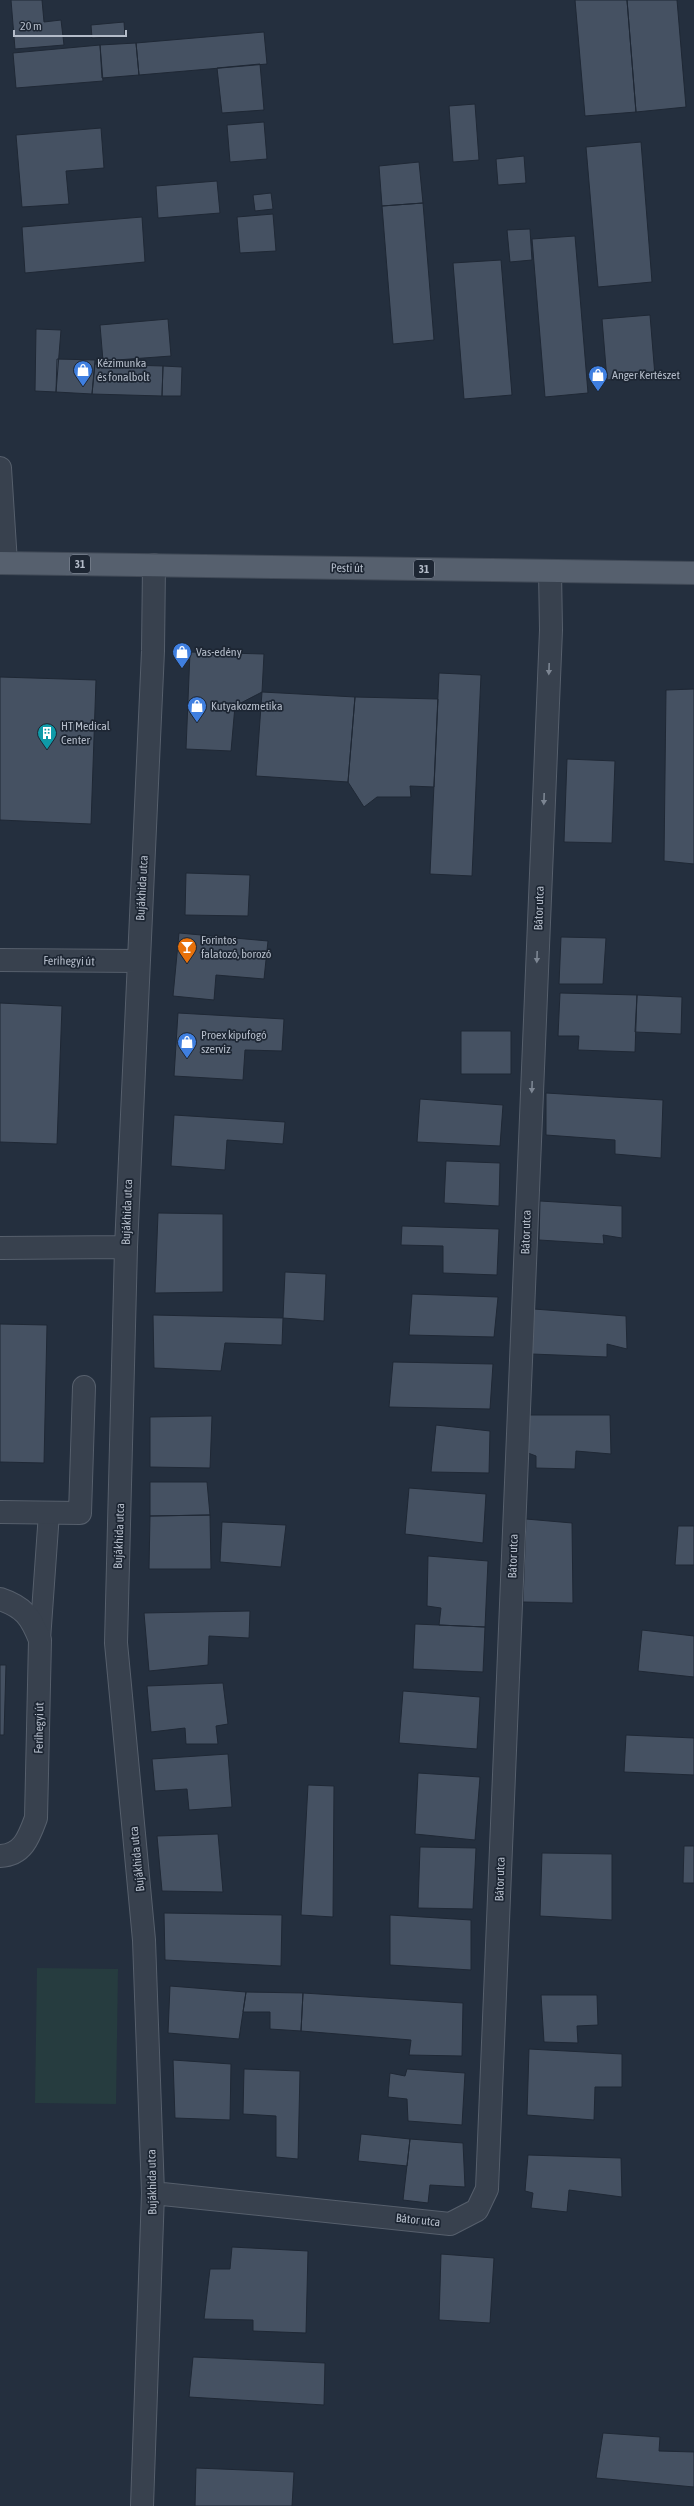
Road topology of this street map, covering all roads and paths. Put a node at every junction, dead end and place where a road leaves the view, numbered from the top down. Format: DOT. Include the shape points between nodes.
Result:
graph roads {
  1 [pos="0,469"];
  2 [pos="3,563"];
  3 [pos="154,565"];
  4 [pos="550,571"];
  5 [pos="694,573"];
  6 [pos="0,960"];
  7 [pos="139,961"];
  8 [pos="126,1247"];
  9 [pos="0,1248"];
  10 [pos="84,1387"];
  11 [pos="0,1512"];
  12 [pos="49,1512"];
  13 [pos="0,1599"];
  14 [pos="40,1640"];
  15 [pos="0,1856"];
  16 [pos="153,2194"];
  17 [pos="142,2506"];
  1 -- 2 [label="street"];
  2 -- 3 [label="main road, Pesti út / 31"];
  3 -- 4 [label="main road, Pesti út / 31"];
  3 -- 7 [label="street, Bujákhida utca" via="153,651"];
  4 -- 5 [label="main road, Pesti út / 31"];
  4 -- 16 [label="street, Bátor utca, one-way" via="551,630 487,2188 477,2210 450,2224"];
  6 -- 7 [label="street, Ferihegyi út"];
  7 -- 8 [label="street, Bujákhida utca"];
  8 -- 9 [label="street"];
  8 -- 16 [label="street, Bujákhida utca" via="116,1643 144,1940"];
  10 -- 12 [label="street" via="80,1513"];
  11 -- 12 [label="street"];
  12 -- 14 [label="lane"];
  13 -- 14 [label="street, Ferihegyi út" via="16,1604 33,1621"];
  14 -- 15 [label="street, Ferihegyi út" via="36,1818 22,1849 8,1856"];
  16 -- 17 [label="street, Bujákhida utca"];
}
